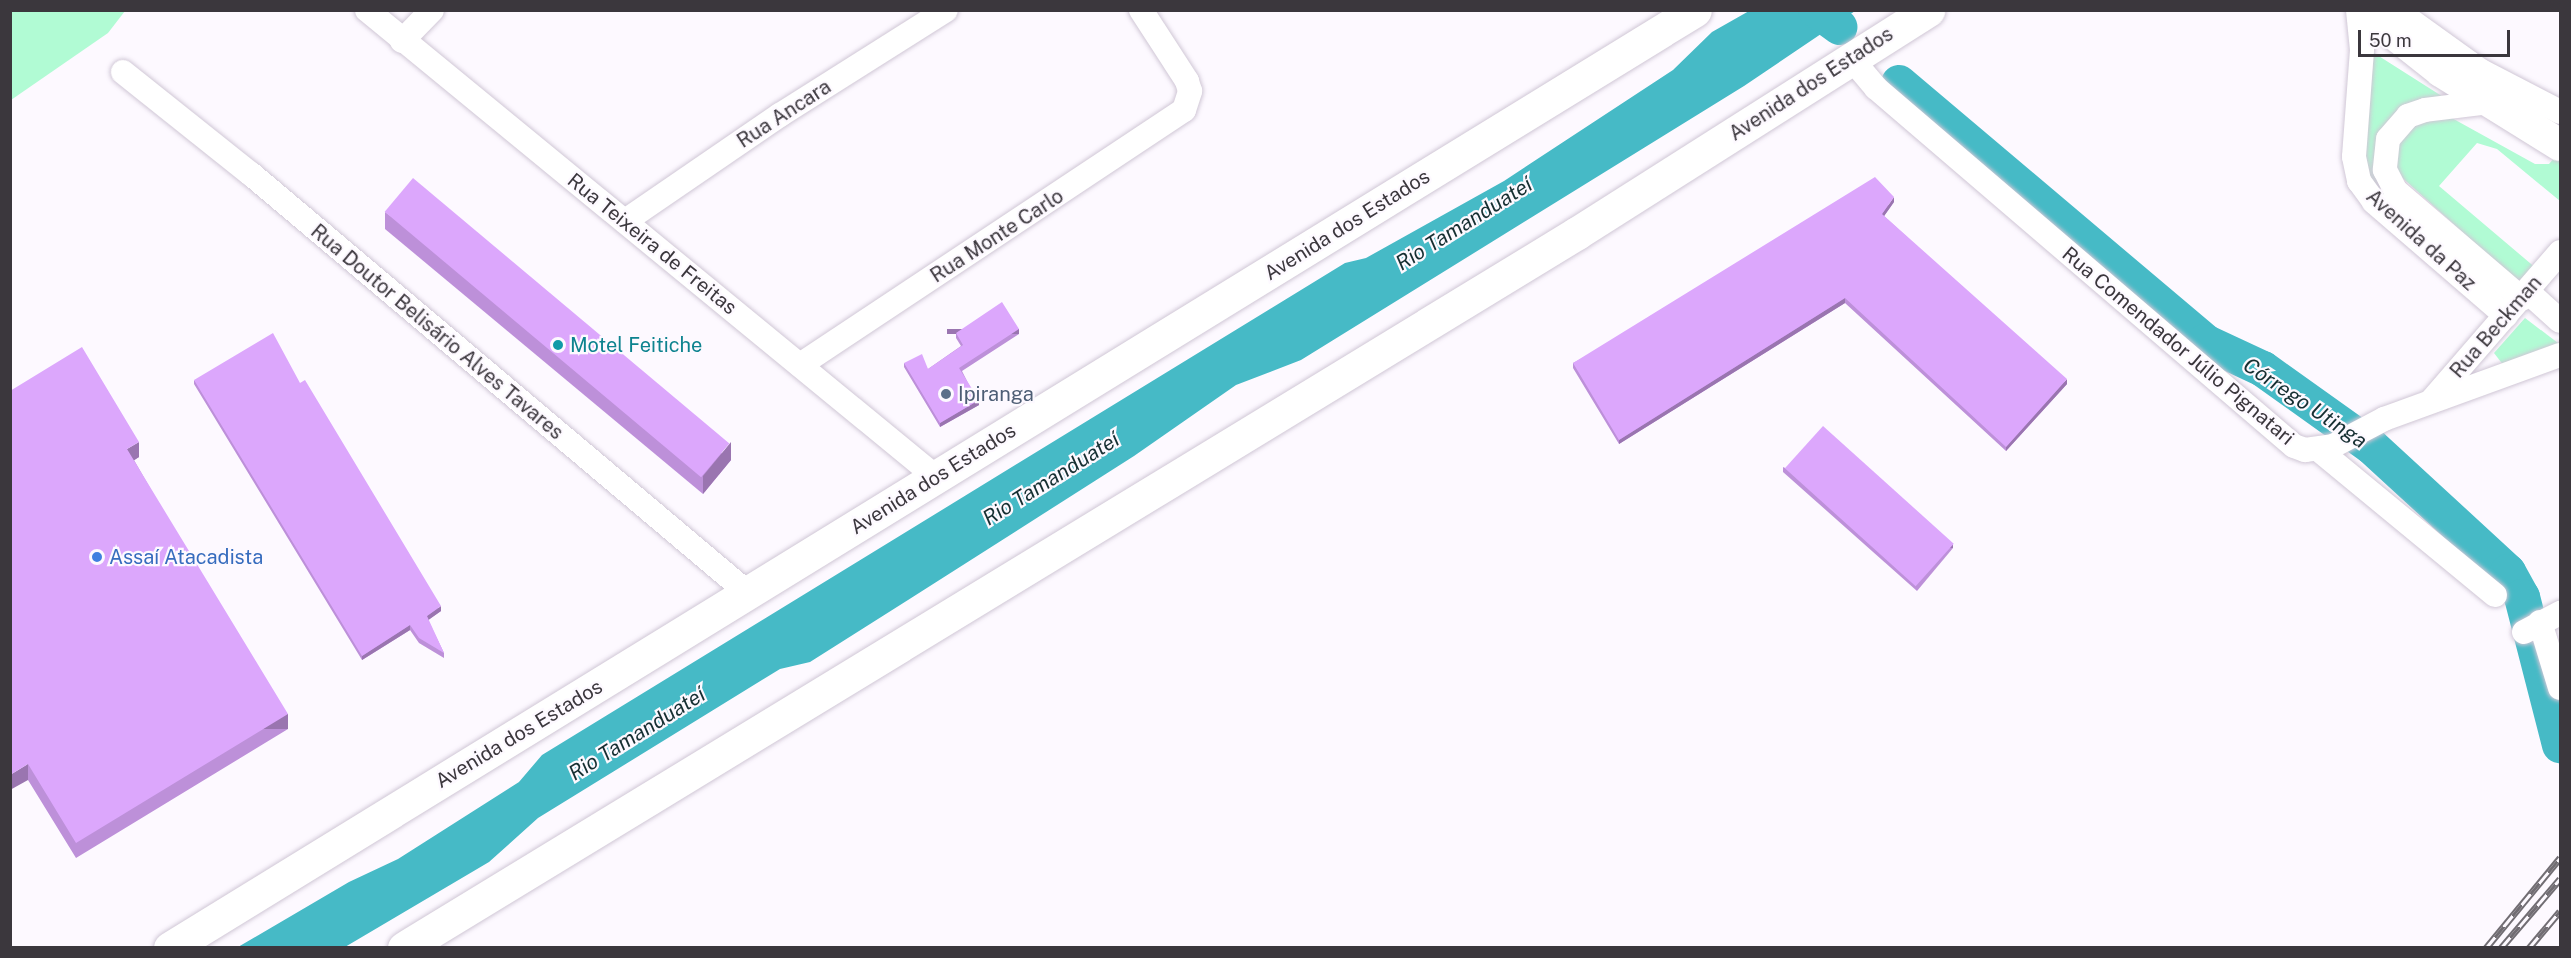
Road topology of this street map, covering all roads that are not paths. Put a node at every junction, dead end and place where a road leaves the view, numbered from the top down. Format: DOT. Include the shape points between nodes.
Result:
graph roads {
  1 [pos="367,10"];
  2 [pos="432,10"];
  3 [pos="946,10"];
  4 [pos="1141,10"];
  5 [pos="1695,10"];
  6 [pos="1928,10"];
  7 [pos="2358,10"];
  8 [pos="2364,10"];
  9 [pos="2396,10"];
  10 [pos="402,41"];
  11 [pos="1858,68"];
  12 [pos="123,72"];
  13 [pos="2494,106"];
  14 [pos="2560,112"];
  15 [pos="2560,145"];
  16 [pos="625,221"];
  17 [pos="2560,253"];
  18 [pos="2519,302"];
  19 [pos="2560,321"];
  20 [pos="2560,355"];
  21 [pos="800,365"];
  22 [pos="2430,402"];
  23 [pos="2319,450"];
  24 [pos="936,477"];
  25 [pos="749,594"];
  26 [pos="2495,595"];
  27 [pos="2540,623"];
  28 [pos="2560,688"];
  29 [pos="170,948"];
  30 [pos="404,948"];
  1 -- 10 [label="street, Rua Teixeira de Freitas"];
  2 -- 10 [label="street"];
  3 -- 16 [label="street, Rua Ancara" via="780,115"];
  4 -- 21 [label="street, Rua Monte Carlo" via="1190,91 1176,118"];
  5 -- 24 [label="highway, Avenida dos Estados"];
  6 -- 11 [label="highway, Avenida dos Estados"];
  7 -- 18 [label="street, Avenida da Paz" via="2362,50 2354,157 2359,180 2374,202"];
  8 -- 13 [label="main road" via="2412,50"];
  9 -- 14 [label="street" via="2481,71"];
  10 -- 16 [label="street, Rua Teixeira de Freitas"];
  11 -- 23 [label="street, Rua Comendador Júlio Pignatari" via="2294,446"];
  11 -- 30 [label="highway, Avenida dos Estados" via="1624,204"];
  12 -- 25 [label="street, Rua Doutor Belisário Alves Tavares" via="251,174"];
  13 -- 15 [label="main road"];
  13 -- 18 [label="street, Avenida da Paz" via="2425,110 2408,116 2388,139 2385,170 2395,190"];
  16 -- 21 [label="street, Rua Teixeira de Freitas"];
  17 -- 18 [label="street, Rua Beckman"];
  18 -- 19 [label="street, Avenida da Paz"];
  18 -- 22 [label="street, Rua Beckman"];
  20 -- 22 [label="street, Rua Comendador Júlio Pignatari"];
  21 -- 24 [label="street, Rua Teixeira de Freitas"];
  22 -- 23 [label="street, Rua Comendador Júlio Pignatari"];
  23 -- 26 [label="street"];
  24 -- 25 [label="highway, Avenida dos Estados"];
  25 -- 29 [label="highway, Avenida dos Estados"];
  27 -- 28 [label="street"];
}
